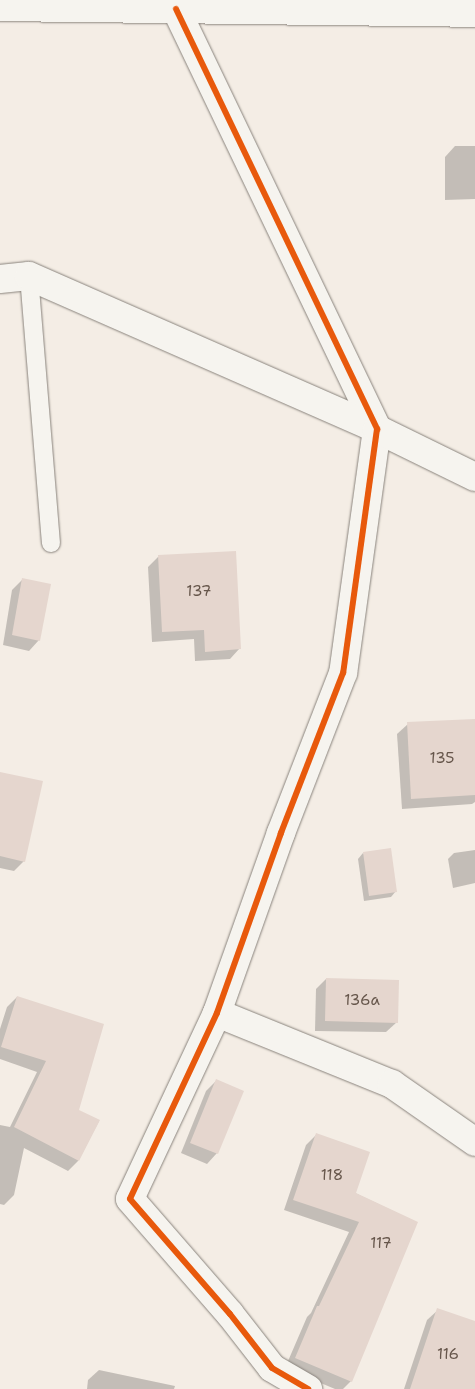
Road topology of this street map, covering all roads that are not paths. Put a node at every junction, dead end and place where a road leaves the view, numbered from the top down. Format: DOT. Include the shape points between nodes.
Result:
graph roads {
  1 [pos="0,7"];
  2 [pos="176,9"];
  3 [pos="475,13"];
  4 [pos="29,276"];
  5 [pos="0,279"];
  6 [pos="376,429"];
  7 [pos="475,477"];
  8 [pos="52,543"];
  9 [pos="217,1013"];
  10 [pos="475,1142"];
  11 [pos="308,1389"];
  1 -- 2 [label="street"];
  2 -- 3 [label="street"];
  2 -- 6 [label="street"];
  4 -- 5 [label="street"];
  4 -- 6 [label="street"];
  4 -- 8 [label="lane"];
  6 -- 7 [label="street"];
  6 -- 9 [label="street" via="343,673 280,833"];
  9 -- 10 [label="street" via="392,1084"];
  9 -- 11 [label="street" via="130,1199 230,1314 272,1368"];
}
